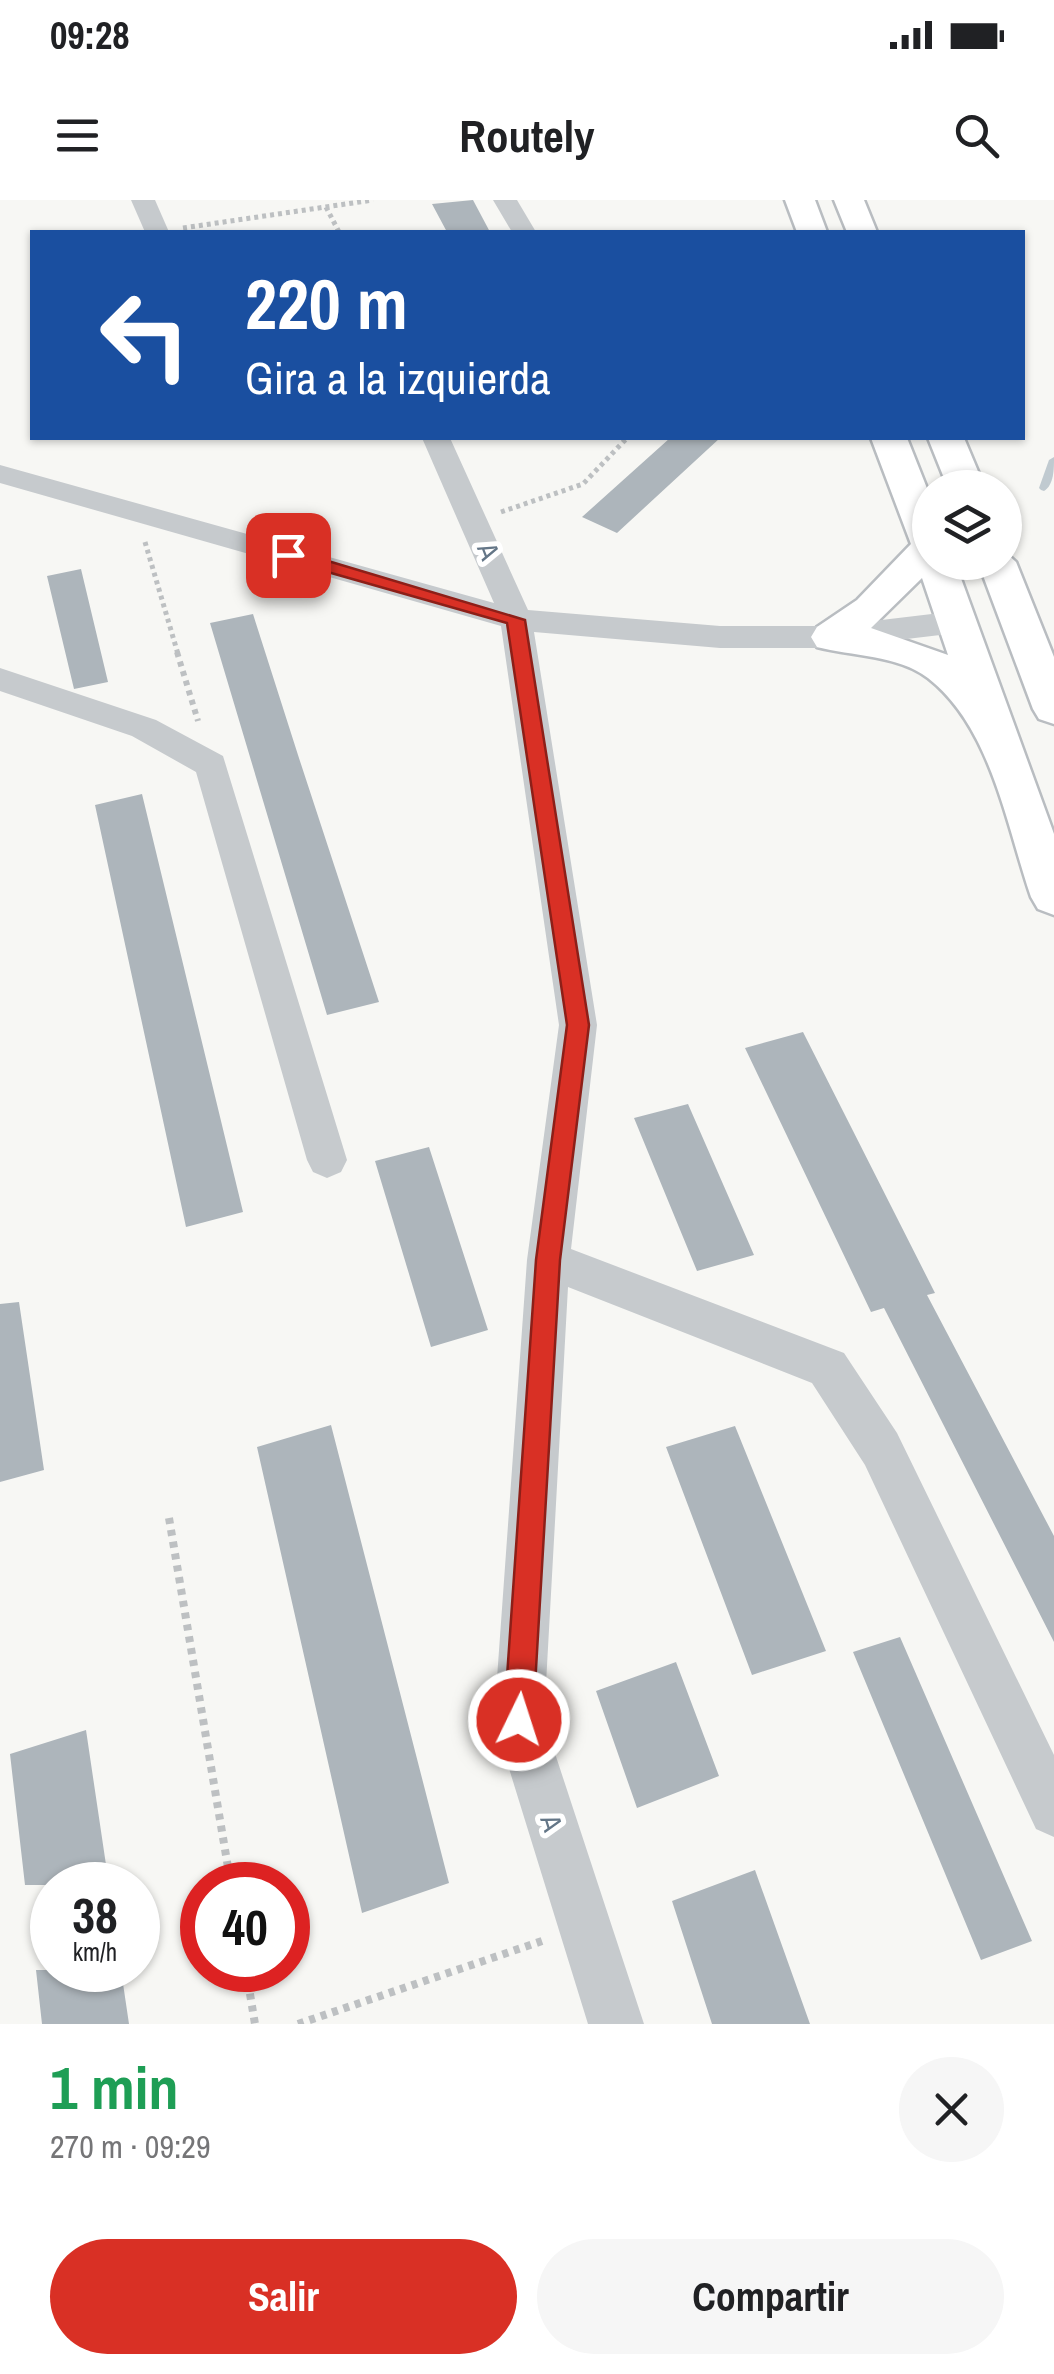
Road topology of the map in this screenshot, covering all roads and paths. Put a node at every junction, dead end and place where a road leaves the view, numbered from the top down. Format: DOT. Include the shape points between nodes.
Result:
graph roads {
  1 [pos="143,200"];
  2 [pos="373,200"];
  3 [pos="504,200"];
  4 [pos="800,200"];
  5 [pos="849,200"];
  6 [pos="326,207"];
  7 [pos="156,230"];
  8 [pos="171,230"];
  9 [pos="338,230"];
  10 [pos="523,230"];
  11 [pos="811,230"];
  12 [pos="861,230"];
  13 [pos="438,440"];
  14 [pos="625,440"];
  15 [pos="890,440"];
  16 [pos="947,440"];
  17 [pos="959,470"];
  18 [pos="0,474"];
  19 [pos="912,499"];
  20 [pos="136,512"];
  21 [pos="476,520"];
  22 [pos="912,566"];
  23 [pos="942,580"];
  24 [pos="1013,580"];
  25 [pos="1036,607"];
  26 [pos="516,620"];
  27 [pos="956,622"];
  28 [pos="831,636"];
  29 [pos="0,679"];
  30 [pos="1054,709"];
  31 [pos="995,728"];
  32 [pos="211,765"];
  33 [pos="1054,897"];
  34 [pos="327,1160"];
  35 [pos="548,1260"];
  36 [pos="169,1518"];
  37 [pos="1054,1811"];
  38 [pos="227,1862"];
  39 [pos="586,1926"];
  40 [pos="250,1992"];
  41 [pos="255,2024"];
  42 [pos="298,2024"];
  43 [pos="616,2024"];
  1 -- 7 [label="street"];
  2 -- 6 [label="path"];
  3 -- 10 [label="street"];
  4 -- 11 [label="main road"];
  5 -- 12 [label="main road"];
  6 -- 8 [label="path"];
  6 -- 9 [label="path"];
  13 -- 21 [label="street, A"];
  14 -- 21 [label="path" via="583,484"];
  15 -- 19 [label="main road"];
  16 -- 17 [label="main road"];
  18 -- 20 [label="street"];
  20 -- 26 [label="street"];
  20 -- 32 [label="path"];
  21 -- 26 [label="street, A"];
  22 -- 28 [label="main road" via="872,609"];
  23 -- 27 [label="main road"];
  24 -- 25 [label="main road"];
  25 -- 27 [label="main road"];
  25 -- 30 [label="main road"];
  26 -- 28 [label="street" via="720,637"];
  26 -- 35 [label="street, A" via="578,1025"];
  27 -- 28 [label="street"];
  27 -- 31 [label="main road"];
  28 -- 31 [label="main road" via="873,642 941,667"];
  29 -- 32 [label="street" via="144,728"];
  31 -- 33 [label="main road"];
  32 -- 34 [label="street"];
  35 -- 37 [label="street" via="828,1368 881,1449"];
  35 -- 39 [label="street, A" via="519,1720"];
  36 -- 38 [label="path"];
  39 -- 42 [label="path"];
  39 -- 43 [label="street, A"];
  40 -- 41 [label="path"];
}
